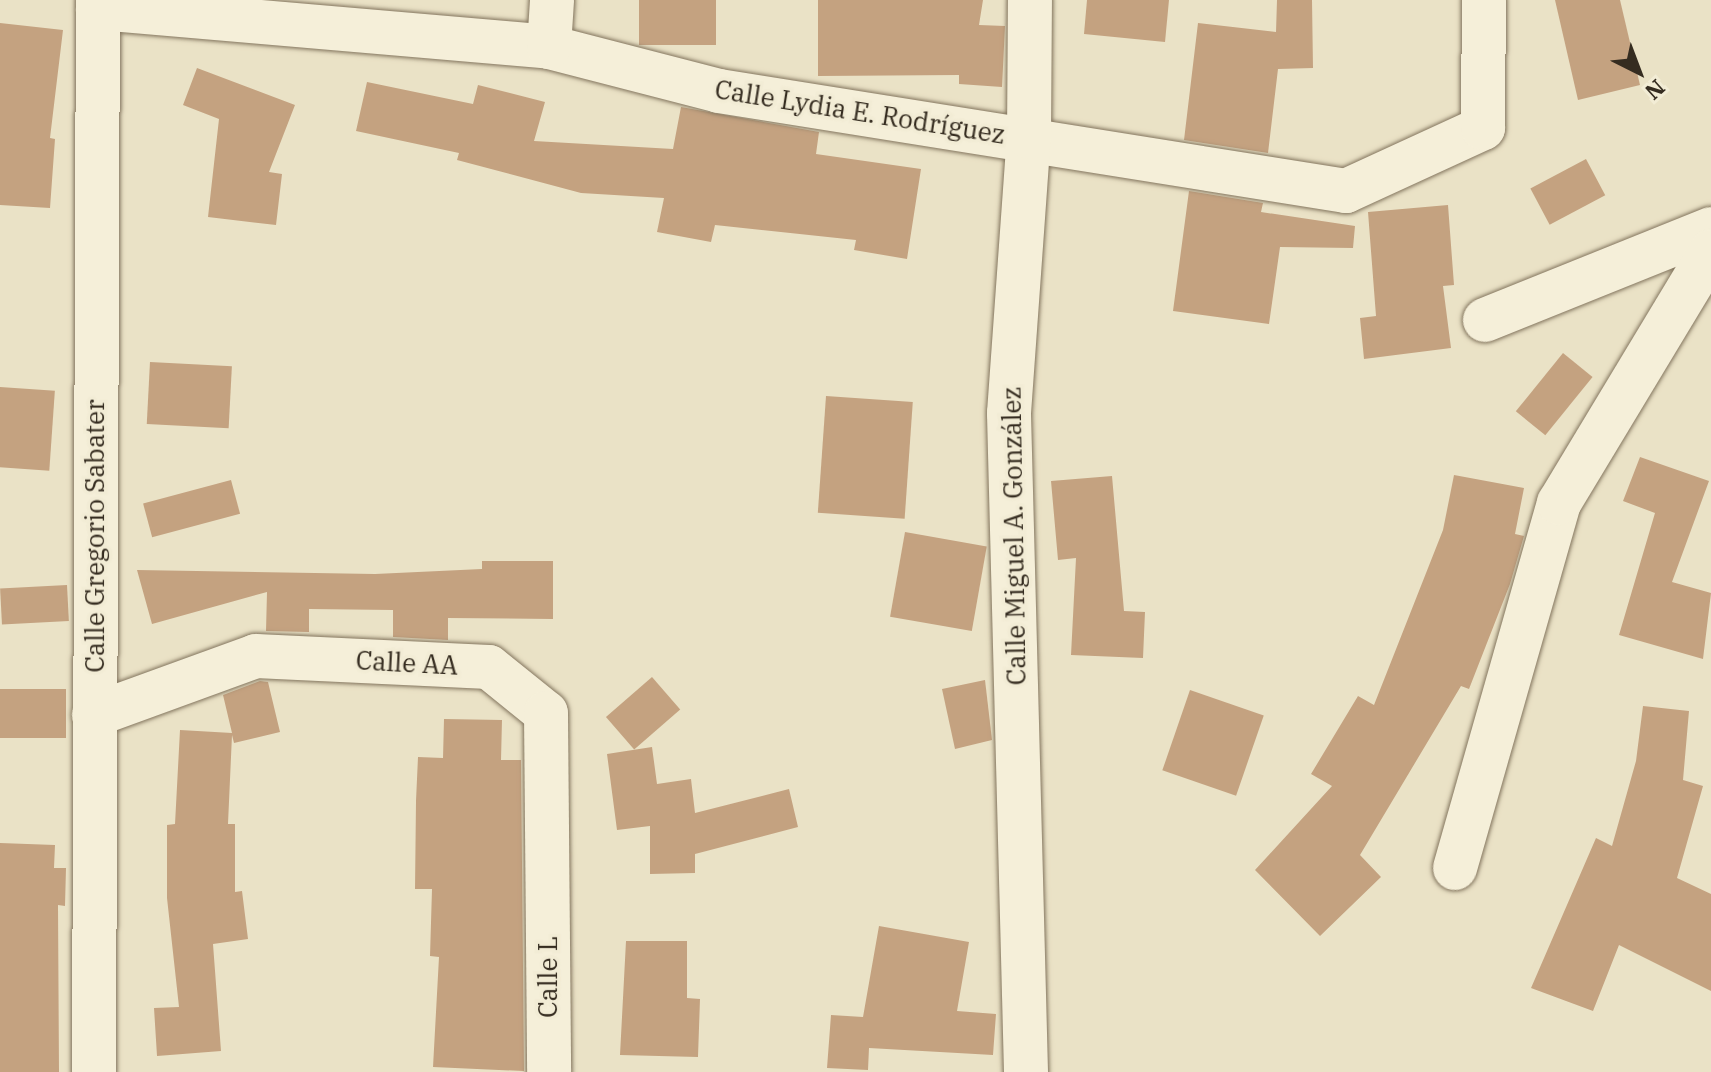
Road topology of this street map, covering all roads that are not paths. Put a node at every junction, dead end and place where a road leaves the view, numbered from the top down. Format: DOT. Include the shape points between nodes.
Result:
graph roads {
  1 [pos="552,0"];
  2 [pos="1030,0"];
  3 [pos="1484,0"];
  4 [pos="98,4"];
  5 [pos="549,47"];
  6 [pos="1029,137"];
  7 [pos="1711,229"];
  8 [pos="1711,251"];
  9 [pos="1485,320"];
  10 [pos="94,715"];
  11 [pos="1455,868"];
  12 [pos="547,881"];
  13 [pos="94,1072"];
  14 [pos="549,1072"];
  15 [pos="1026,1072"];
  1 -- 5 [label="street"];
  2 -- 6 [label="street, Calle Miguel A. González"];
  3 -- 6 [label="street, Calle Lydia E. Rodríguez" via="1483,128 1346,191"];
  4 -- 5 [label="street, Calle Lydia E. Rodríguez"];
  4 -- 10 [label="street, Calle Gregorio Sabater"];
  5 -- 6 [label="street, Calle Lydia E. Rodríguez" via="719,91"];
  6 -- 15 [label="street, Calle Miguel A. González" via="1009,413"];
  7 -- 9 [label="street"];
  8 -- 11 [label="street" via="1559,503"];
  10 -- 12 [label="street, Calle AA" via="256,656 489,667 546,713"];
  10 -- 13 [label="street, Calle Gregorio Sabater"];
  12 -- 14 [label="street, Calle L"];
}
